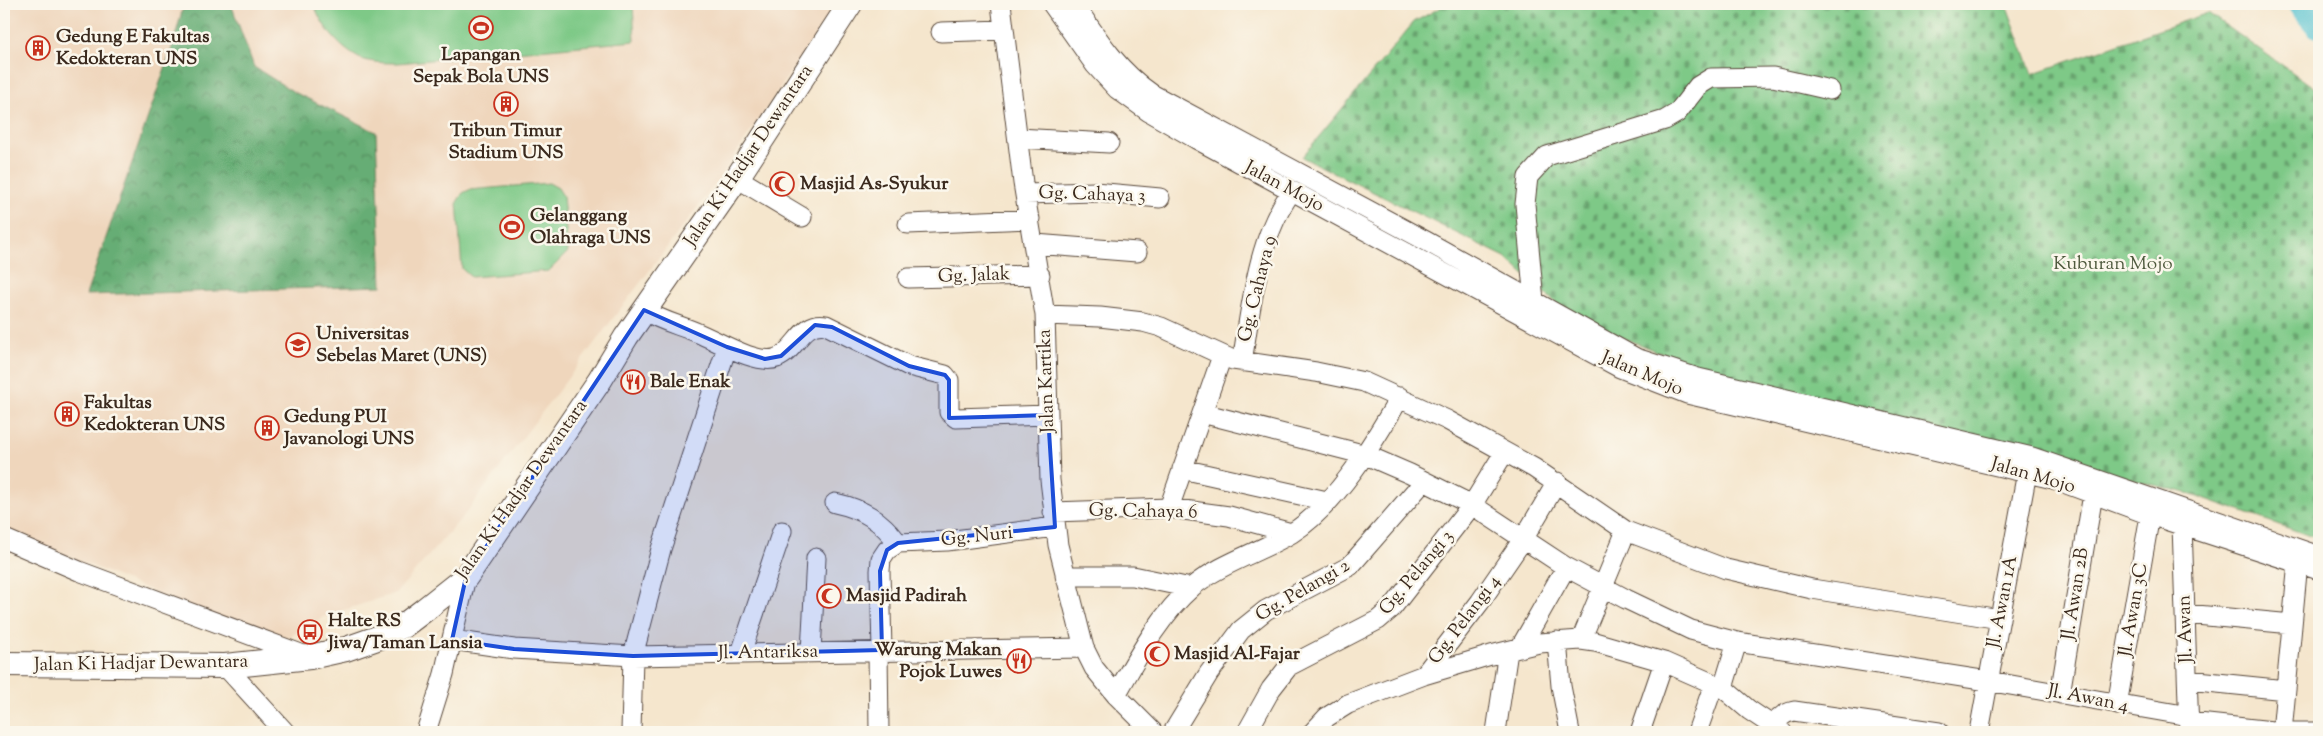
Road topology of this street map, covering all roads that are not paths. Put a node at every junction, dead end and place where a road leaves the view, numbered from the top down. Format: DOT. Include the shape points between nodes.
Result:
graph roads {
  1 [pos="850,4"];
  2 [pos="1001,4"];
  3 [pos="1052,4"];
  4 [pos="1074,4"];
  5 [pos="1004,30"];
  6 [pos="941,32"];
  7 [pos="1830,90"];
  8 [pos="1018,138"];
  9 [pos="1109,143"];
  10 [pos="737,178"];
  11 [pos="1292,191"];
  12 [pos="1025,194"];
  13 [pos="1160,198"];
  14 [pos="802,217"];
  15 [pos="1030,219"];
  16 [pos="908,224"];
  17 [pos="1035,244"];
  18 [pos="1421,249"];
  19 [pos="1137,252"];
  20 [pos="1040,274"];
  21 [pos="908,278"];
  22 [pos="1534,302"];
  23 [pos="644,310"];
  24 [pos="1045,315"];
  25 [pos="727,347"];
  26 [pos="1222,356"];
  27 [pos="1242,362"];
  28 [pos="1400,397"];
  29 [pos="1202,413"];
  30 [pos="1048,415"];
  31 [pos="1504,452"];
  32 [pos="1366,455"];
  33 [pos="1182,469"];
  34 [pos="2028,472"];
  35 [pos="1424,481"];
  36 [pos="1557,482"];
  37 [pos="2093,494"];
  38 [pos="1326,501"];
  39 [pos="835,503"];
  40 [pos="1472,505"];
  41 [pos="1169,508"];
  42 [pos="2150,515"];
  43 [pos="2184,518"];
  44 [pos="1054,520"];
  45 [pos="782,531"];
  46 [pos="1626,531"];
  47 [pos="1291,533"];
  48 [pos="1524,538"];
  49 [pos="7,540"];
  50 [pos="898,543"];
  51 [pos="2319,556"];
  52 [pos="816,558"];
  53 [pos="2298,562"];
  54 [pos="1566,567"];
  55 [pos="2319,570"];
  56 [pos="1065,576"];
  57 [pos="466,577"];
  58 [pos="1603,587"];
  59 [pos="1191,588"];
  60 [pos="2186,614"];
  61 [pos="2000,619"];
  62 [pos="2292,624"];
  63 [pos="452,640"];
  64 [pos="1581,640"];
  65 [pos="1557,641"];
  66 [pos="1737,642"];
  67 [pos="1084,648"];
  68 [pos="1514,649"];
  69 [pos="880,650"];
  70 [pos="811,652"];
  71 [pos="741,653"];
  72 [pos="633,656"];
  73 [pos="310,657"];
  74 [pos="1664,662"];
  75 [pos="4,664"];
  76 [pos="225,666"];
  77 [pos="1424,675"];
  78 [pos="2188,680"];
  79 [pos="1988,681"];
  80 [pos="1718,686"];
  81 [pos="2286,690"];
  82 [pos="2060,694"];
  83 [pos="1116,695"];
  84 [pos="2117,705"];
  85 [pos="2189,724"];
  86 [pos="1135,725"];
  87 [pos="1775,730"];
  88 [pos="285,732"];
  89 [pos="426,732"];
  90 [pos="631,732"];
  91 [pos="879,732"];
  92 [pos="1153,732"];
  93 [pos="1173,732"];
  94 [pos="1247,732"];
  95 [pos="1313,732"];
  96 [pos="1496,732"];
  97 [pos="1570,732"];
  98 [pos="1640,732"];
  99 [pos="1697,732"];
  100 [pos="1939,732"];
  101 [pos="1979,732"];
  102 [pos="2282,732"];
  103 [pos="2319,732"];
  1 -- 10 [label="main road, Jalan Ki Hadjar Dewantara"];
  2 -- 5 [label="street, Jalan Kartika"];
  3 -- 11 [label="street, Jalan Mojo" via="1095,65 1133,102"];
  4 -- 18 [label="street" via="1110,56 1135,83"];
  5 -- 6 [label="street"];
  5 -- 8 [label="street, Jalan Kartika"];
  7 -- 22 [label="street" via="1772,77 1711,78 1698,86 1677,113 1665,120 1547,156 1528,177 1526,204"];
  8 -- 9 [label="street"];
  8 -- 12 [label="street, Jalan Kartika"];
  10 -- 14 [label="street"];
  10 -- 23 [label="main road, Jalan Ki Hadjar Dewantara"];
  11 -- 18 [label="street, Jalan Mojo"];
  11 -- 27 [label="street, Gg. Cahaya 9" via="1280,211 1263,255"];
  12 -- 13 [label="street, Gg. Cahaya 3" via="1094,192"];
  12 -- 15 [label="street, Jalan Kartika"];
  15 -- 16 [label="street"];
  15 -- 17 [label="street, Jalan Kartika"];
  17 -- 19 [label="street"];
  17 -- 20 [label="street, Jalan Kartika"];
  18 -- 22 [label="street"];
  18 -- 34 [label="street, Jalan Mojo" via="1620,368 1649,381 1687,394"];
  20 -- 21 [label="street, Gg. Jalak"];
  20 -- 24 [label="street, Jalan Kartika"];
  22 -- 43 [label="street" via="1636,358 1658,366 2032,457"];
  23 -- 25 [label="street"];
  23 -- 57 [label="main road, Jalan Ki Hadjar Dewantara"];
  24 -- 26 [label="street" via="1100,316 1143,322 1174,332"];
  24 -- 30 [label="street, Jalan Kartika"];
  25 -- 30 [label="street" via="756,357 777,358 809,328 822,324 909,366 945,375 949,380 949,412 956,418"];
  25 -- 72 [label="street" via="661,549"];
  26 -- 27 [label="street"];
  26 -- 29 [label="street"];
  27 -- 28 [label="street" via="1356,380"];
  28 -- 31 [label="street"];
  28 -- 32 [label="street"];
  29 -- 32 [label="street, Jl. Awan 4"];
  29 -- 33 [label="street"];
  30 -- 44 [label="street, Jalan Kartika"];
  31 -- 36 [label="street"];
  31 -- 40 [label="street, Gg. Pelangi 3"];
  32 -- 35 [label="street, Jl. Awan 4"];
  32 -- 38 [label="street"];
  33 -- 38 [label="street"];
  33 -- 41 [label="street"];
  34 -- 37 [label="street, Jalan Mojo"];
  34 -- 61 [label="street, Jl. Awan 1A"];
  35 -- 40 [label="street, Jl. Awan 4"];
  35 -- 93 [label="street, Gg. Pelangi 2" via="1350,566 1266,610 1241,630 1209,673"];
  36 -- 46 [label="street"];
  36 -- 48 [label="street, Gg. Pelangi 4"];
  37 -- 42 [label="street, Jalan Mojo"];
  37 -- 82 [label="street, Jl. Awan 2B"];
  38 -- 47 [label="street"];
  39 -- 50 [label="street" via="869,514 888,529"];
  40 -- 48 [label="street, Jl. Awan 4"];
  40 -- 94 [label="street, Gg. Pelangi 3" via="1392,608 1378,620 1289,666"];
  41 -- 44 [label="street, Gg. Cahaya 6"];
  41 -- 47 [label="street, Gg. Cahaya 6" via="1229,516"];
  42 -- 43 [label="street, Jalan Mojo"];
  42 -- 84 [label="street, Jl. Awan 3C"];
  43 -- 51 [label="street"];
  43 -- 53 [label="street, Jalan Mojo"];
  43 -- 60 [label="street, Jl. Awan"];
  44 -- 50 [label="street, Gg. Nuri" via="947,541"];
  44 -- 56 [label="street, Jalan Kartika"];
  45 -- 71 [label="street"];
  46 -- 58 [label="street"];
  46 -- 61 [label="street" via="1726,569 1773,581"];
  47 -- 59 [label="street"];
  48 -- 54 [label="street, Jl. Awan 4"];
  48 -- 77 [label="street, Gg. Pelangi 4"];
  49 -- 73 [label="street" via="79,571"];
  50 -- 69 [label="street" via="881,559"];
  52 -- 70 [label="street"];
  53 -- 55 [label="street, Jalan Mojo"];
  53 -- 62 [label="street"];
  54 -- 58 [label="street, Jl. Awan 4"];
  54 -- 68 [label="street"];
  56 -- 59 [label="street" via="1133,576"];
  56 -- 67 [label="street, Jalan Kartika"];
  57 -- 63 [label="street"];
  57 -- 73 [label="main road, Jalan Ki Hadjar Dewantara" via="403,626 380,638"];
  58 -- 64 [label="street"];
  58 -- 66 [label="street, Jl. Awan 4" via="1676,624"];
  59 -- 83 [label="street" via="1142,650"];
  60 -- 62 [label="street"];
  60 -- 78 [label="street, Jl. Awan"];
  61 -- 79 [label="street, Jl. Awan 1A"];
  62 -- 81 [label="street"];
  63 -- 72 [label="street, Jl. Antariksa" via="514,649"];
  63 -- 89 [label="street"];
  64 -- 65 [label="street"];
  64 -- 74 [label="street"];
  65 -- 68 [label="street"];
  65 -- 97 [label="street"];
  66 -- 79 [label="street, Jl. Awan 4"];
  66 -- 80 [label="street"];
  67 -- 69 [label="street, Jl. Antariksa"];
  67 -- 83 [label="street, Jalan Kartika" via="1094,668"];
  68 -- 77 [label="street"];
  68 -- 96 [label="street"];
  69 -- 70 [label="street, Jl. Antariksa"];
  69 -- 91 [label="street"];
  70 -- 71 [label="street, Jl. Antariksa"];
  71 -- 72 [label="street, Jl. Antariksa"];
  72 -- 90 [label="street"];
  73 -- 76 [label="main road, Jalan Ki Hadjar Dewantara"];
  74 -- 80 [label="street"];
  74 -- 98 [label="street"];
  75 -- 76 [label="main road, Jalan Ki Hadjar Dewantara"];
  76 -- 88 [label="street"];
  77 -- 95 [label="street, Gg. Pelangi 4" via="1337,710"];
  78 -- 81 [label="street"];
  78 -- 85 [label="street, Jl. Awan"];
  79 -- 82 [label="street, Jl. Awan 4"];
  79 -- 101 [label="street, Jl. Awan 1A"];
  80 -- 87 [label="street"];
  80 -- 99 [label="street"];
  81 -- 102 [label="street"];
  82 -- 84 [label="street, Jl. Awan 4"];
  83 -- 86 [label="street, Jalan Kartika"];
  84 -- 85 [label="street, Jl. Awan 4"];
  85 -- 102 [label="street, Jl. Awan 4"];
  86 -- 92 [label="street, Jalan Kartika"];
  87 -- 100 [label="street" via="1784,714 1794,710"];
  102 -- 103 [label="street, Jl. Awan 4"];
}
